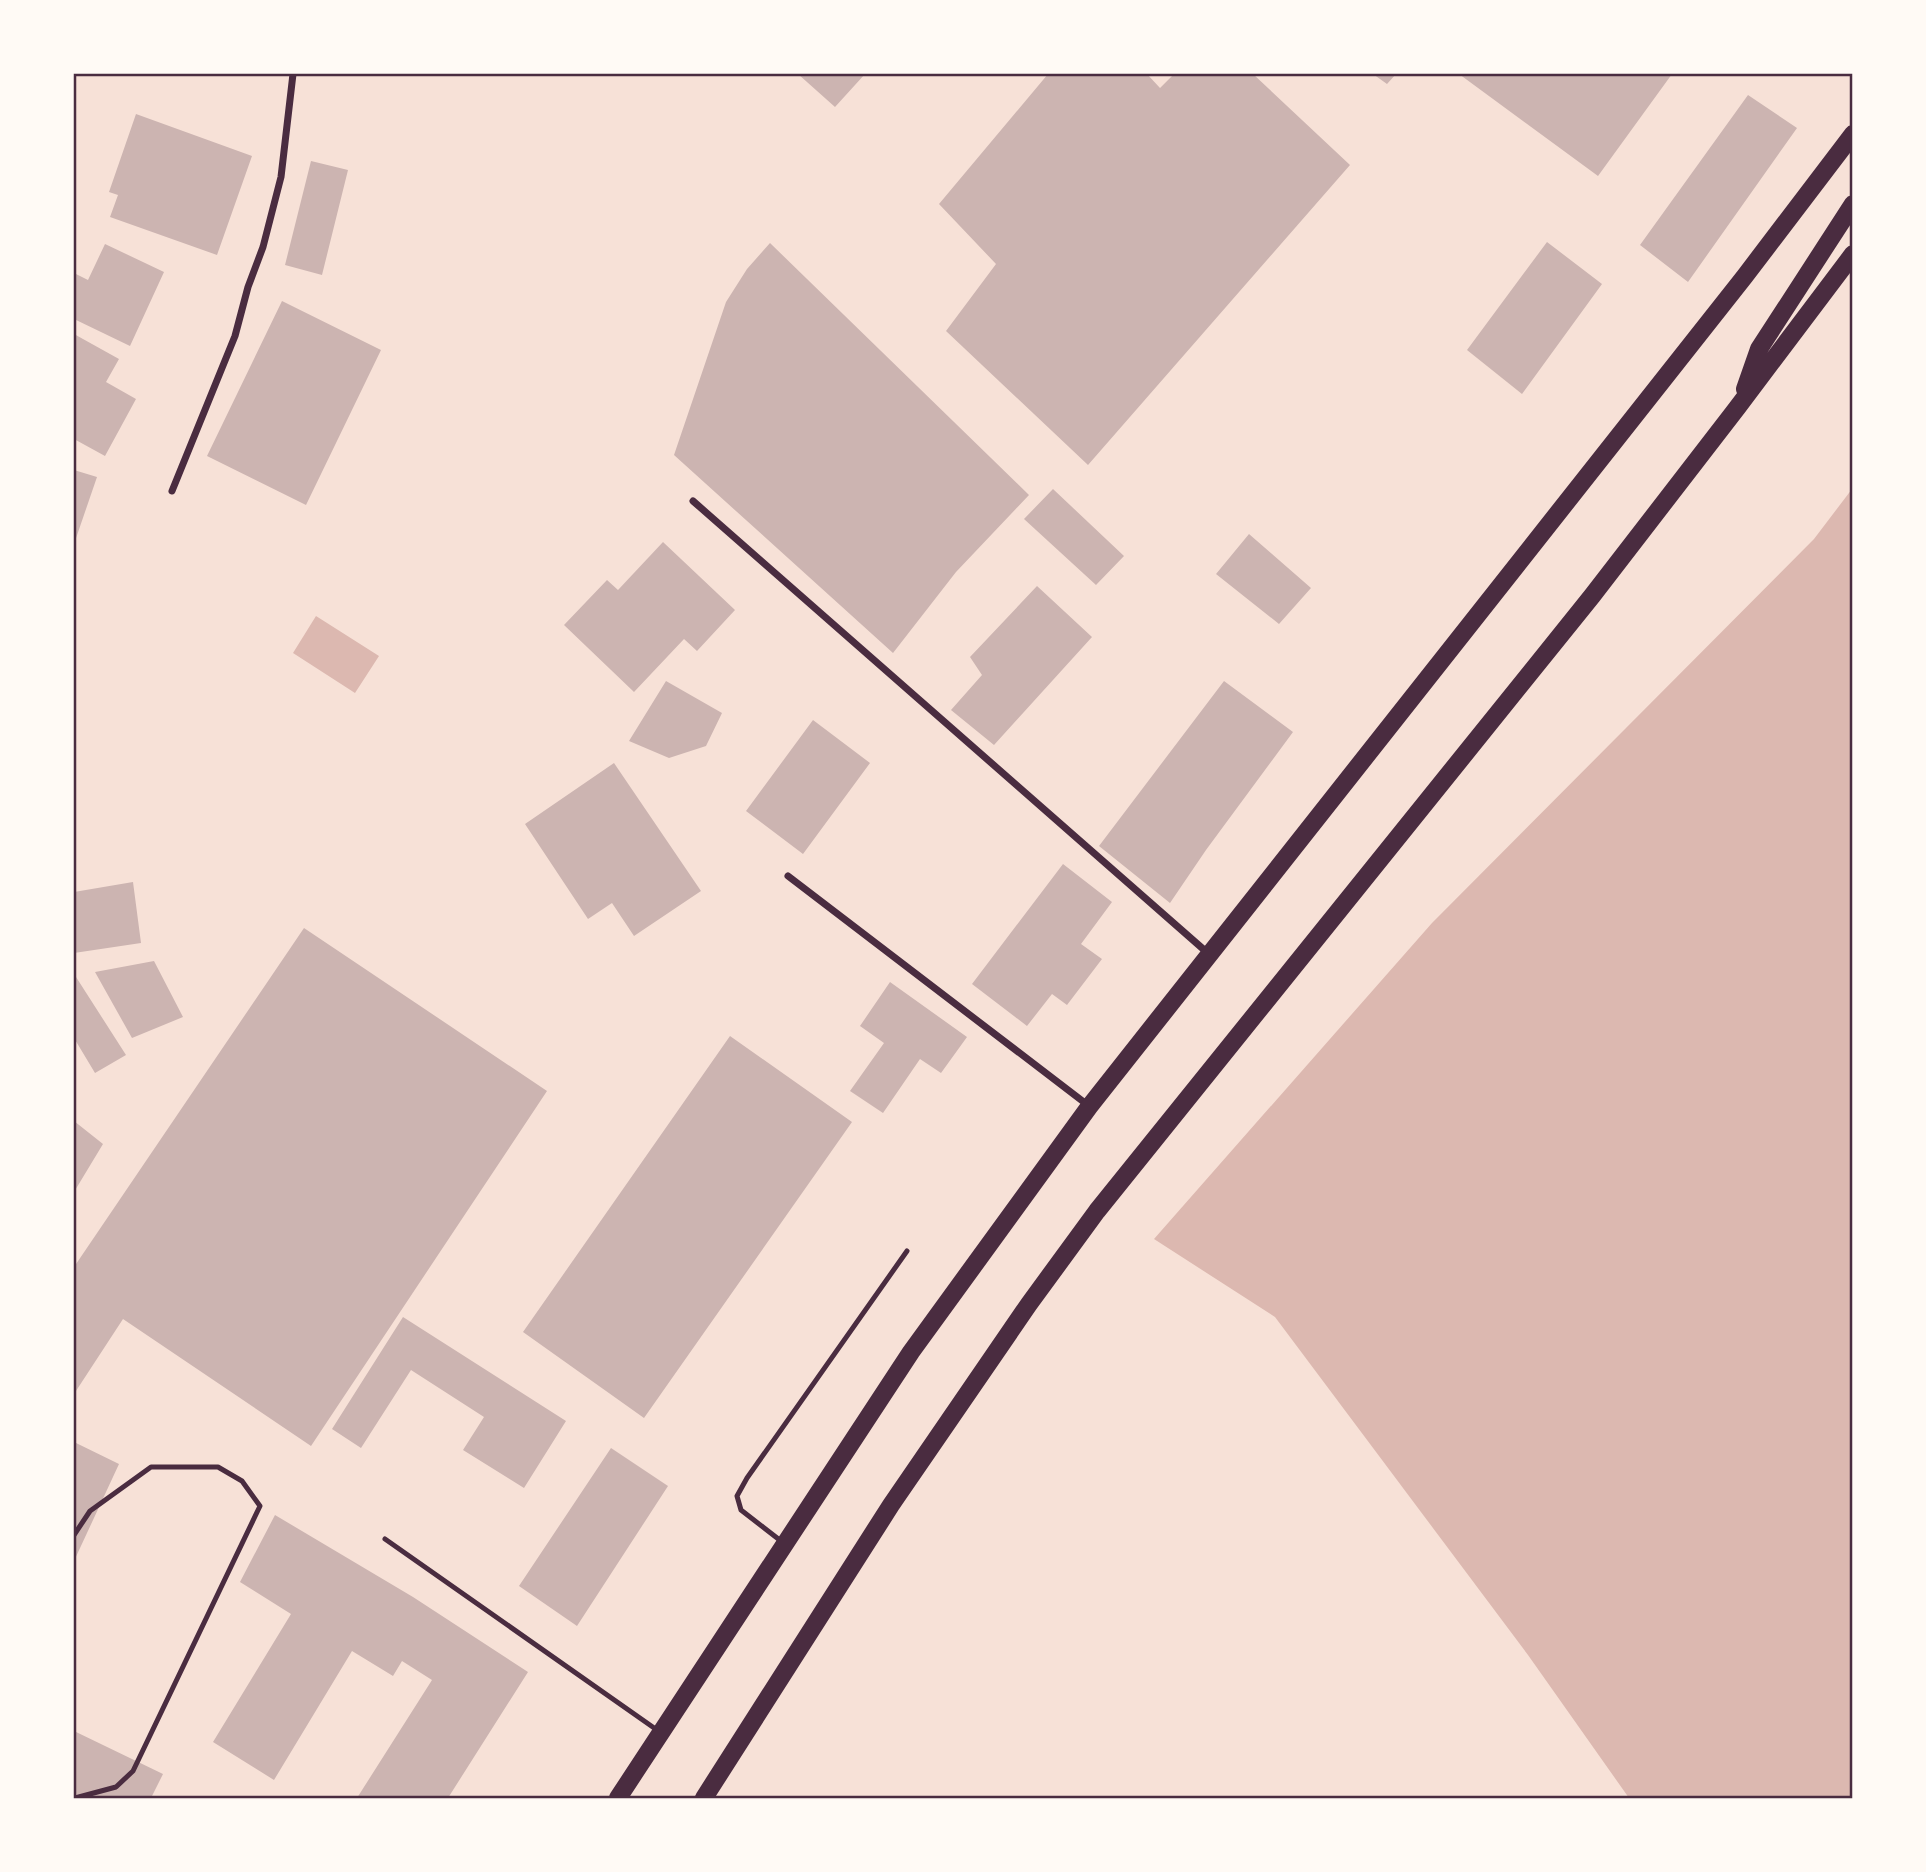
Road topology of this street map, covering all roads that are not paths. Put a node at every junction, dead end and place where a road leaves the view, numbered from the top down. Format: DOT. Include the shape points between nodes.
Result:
graph roads {
  1 [pos="293,74"];
  2 [pos="1853,134"];
  3 [pos="1853,204"];
  4 [pos="1853,254"];
  5 [pos="1737,408"];
  6 [pos="172,491"];
  7 [pos="693,501"];
  8 [pos="788,876"];
  9 [pos="1211,955"];
  10 [pos="1089,1107"];
  11 [pos="907,1251"];
  12 [pos="74,1535"];
  13 [pos="385,1539"];
  14 [pos="783,1543"];
  15 [pos="660,1732"];
  16 [pos="75,1798"];
  17 [pos="618,1798"];
  18 [pos="704,1798"];
  1 -- 6 [label="street" via="281,177 263,247 234,336"];
  2 -- 9 [label="main road"];
  3 -- 5 [label="main road" via="1759,349"];
  4 -- 5 [label="main road"];
  5 -- 18 [label="main road" via="1507,703 1097,1211 891,1505"];
  7 -- 9 [label="street"];
  8 -- 10 [label="street"];
  9 -- 10 [label="main road"];
  10 -- 14 [label="main road" via="911,1352"];
  11 -- 14 [label="lane" via="737,1496 741,1510"];
  12 -- 16 [label="lane" via="90,1511 150,1467 218,1467 242,1481 260,1506 133,1771 116,1787"];
  13 -- 15 [label="lane"];
  14 -- 15 [label="main road"];
  15 -- 17 [label="main road"];
}
